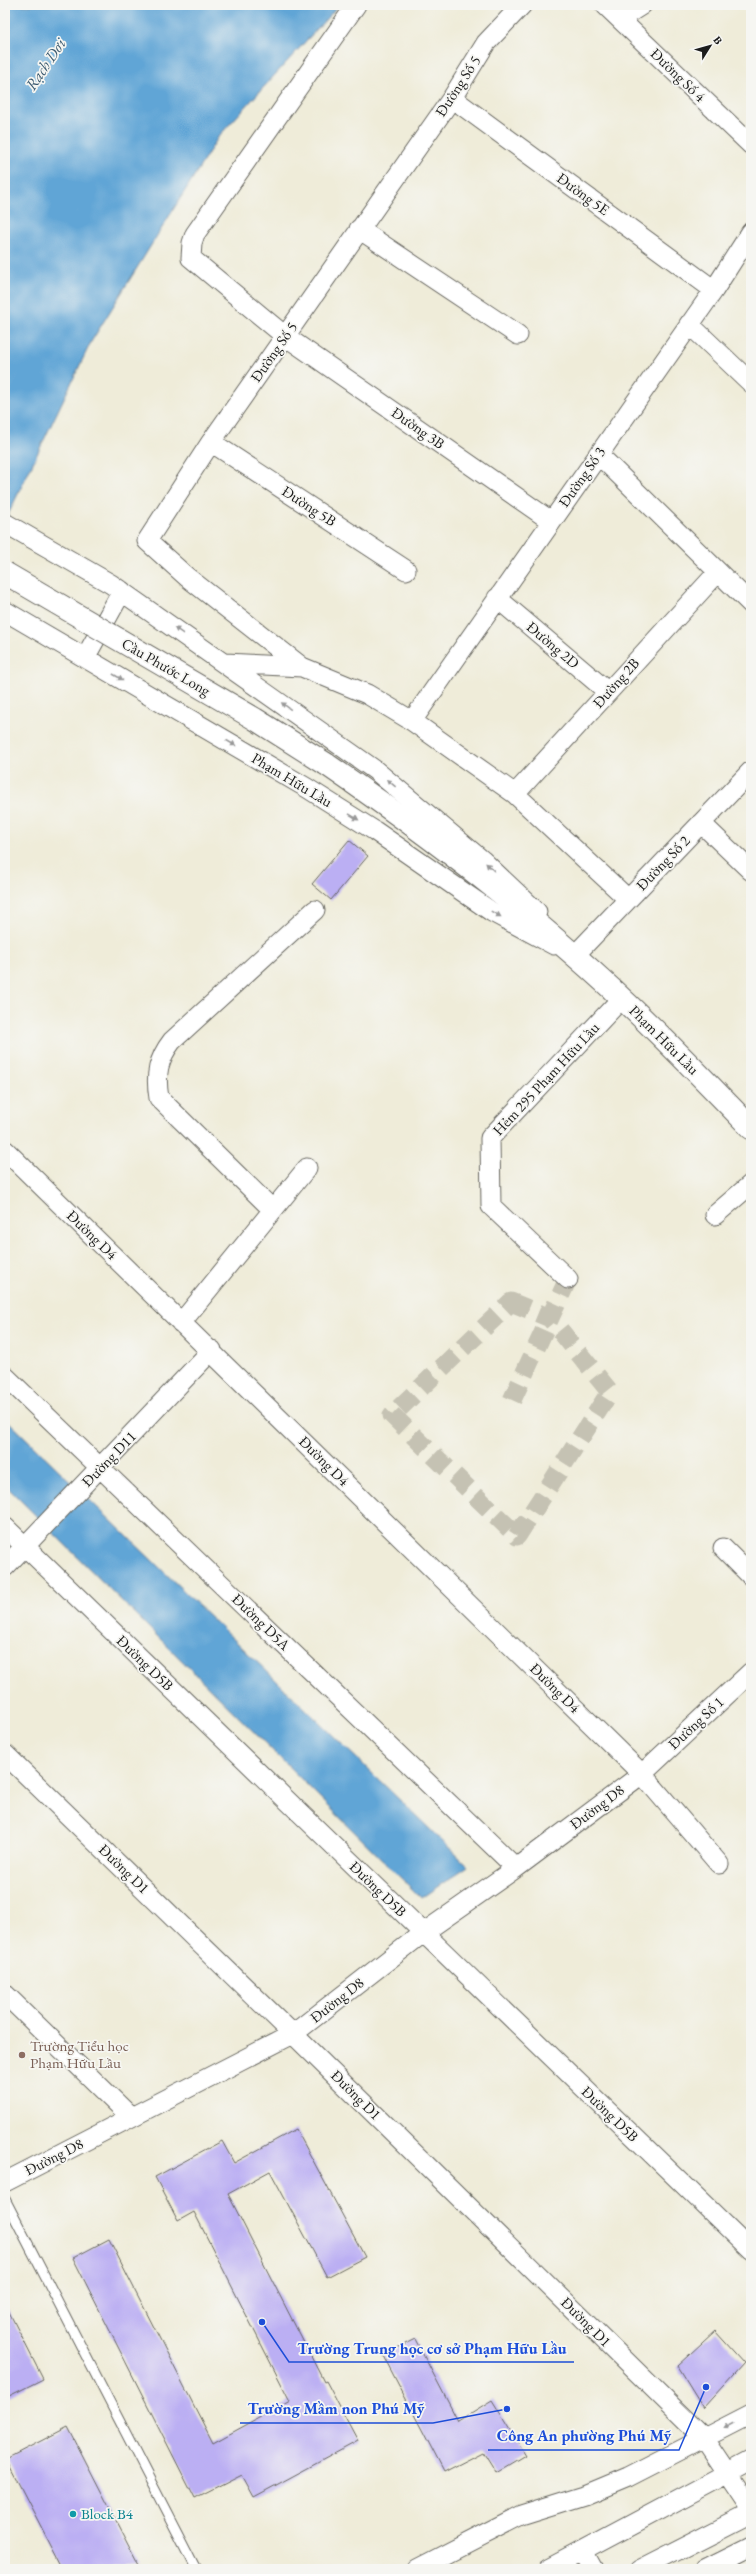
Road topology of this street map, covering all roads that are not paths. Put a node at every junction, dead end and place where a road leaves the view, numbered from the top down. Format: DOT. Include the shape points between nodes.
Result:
graph roads {
  1 [pos="356,5"];
  2 [pos="522,5"];
  3 [pos="605,5"];
  4 [pos="642,5"];
  5 [pos="620,19"];
  6 [pos="452,98"];
  7 [pos="751,144"];
  8 [pos="359,229"];
  9 [pos="751,232"];
  10 [pos="714,290"];
  11 [pos="689,324"];
  12 [pos="518,335"];
  13 [pos="285,336"];
  14 [pos="751,383"];
  15 [pos="211,442"];
  16 [pos="598,454"];
  17 [pos="551,521"];
  18 [pos="5,523"];
  19 [pos="406,570"];
  20 [pos="718,572"];
  21 [pos="5,573"];
  22 [pos="116,587"];
  23 [pos="497,598"];
  24 [pos="751,604"];
  25 [pos="5,611"];
  26 [pos="85,658"];
  27 [pos="225,663"];
  28 [pos="302,667"];
  29 [pos="608,692"];
  30 [pos="412,720"];
  31 [pos="326,764"];
  32 [pos="751,771"];
  33 [pos="515,794"];
  34 [pos="701,823"];
  35 [pos="751,871"];
  36 [pos="628,899"];
  37 [pos="315,910"];
  38 [pos="575,955"];
  39 [pos="622,998"];
  40 [pos="751,1128"];
  41 [pos="5,1150"];
  42 [pos="307,1168"];
  43 [pos="751,1184"];
  44 [pos="273,1210"];
  45 [pos="715,1215"];
  46 [pos="568,1279"];
  47 [pos="181,1323"];
  48 [pos="212,1350"];
  49 [pos="5,1376"];
  50 [pos="101,1469"];
  51 [pos="5,1527"];
  52 [pos="30,1541"];
  53 [pos="723,1548"];
  54 [pos="5,1567"];
  55 [pos="751,1576"];
  56 [pos="751,1672"];
  57 [pos="5,1754"];
  58 [pos="642,1774"];
  59 [pos="719,1864"];
  60 [pos="516,1868"];
  61 [pos="423,1933"];
  62 [pos="5,1994"];
  63 [pos="294,2034"];
  64 [pos="131,2117"];
  65 [pos="5,2182"];
  66 [pos="5,2199"];
  67 [pos="751,2250"];
  68 [pos="751,2414"];
  69 [pos="704,2438"];
  70 [pos="751,2461"];
  71 [pos="728,2474"];
  72 [pos="751,2508"];
  73 [pos="751,2513"];
  74 [pos="751,2546"];
  75 [pos="583,2550"];
  76 [pos="196,2569"];
  77 [pos="416,2569"];
  78 [pos="548,2569"];
  79 [pos="593,2569"];
  80 [pos="641,2569"];
  81 [pos="705,2569"];
  1 -- 13 [label="street, Đường 3B" via="192,243 191,258"];
  2 -- 6 [label="street, Đường Số 5" via="486,43"];
  3 -- 5 [label="street, Đường Số 4"];
  4 -- 5 [label="street"];
  5 -- 7 [label="street, Đường Số 4"];
  6 -- 8 [label="street, Đường Số 5"];
  6 -- 10 [label="street, Đường 5E"];
  8 -- 12 [label="street"];
  8 -- 13 [label="street, Đường Số 5"];
  9 -- 10 [label="street, Đường Số 3"];
  10 -- 11 [label="street, Đường Số 3"];
  11 -- 14 [label="street"];
  11 -- 16 [label="street, Đường Số 3"];
  13 -- 15 [label="street, Đường Số 5"];
  13 -- 17 [label="street, Đường 3B"];
  15 -- 19 [label="street, Đường 5B"];
  15 -- 28 [label="street, Đường Số 5" via="147,541 187,577"];
  16 -- 17 [label="street, Đường Số 3"];
  16 -- 20 [label="street"];
  17 -- 23 [label="street, Đường Số 3"];
  18 -- 22 [label="street"];
  20 -- 24 [label="street"];
  20 -- 29 [label="street, Đường 2B"];
  21 -- 31 [label="main road, Cầu Phước Long, bridge" via="255,719"];
  22 -- 26 [label="street"];
  27 -- 22 [label="street, Phạm Hữu Lầu, one-way"];
  23 -- 29 [label="street, Đường 2D"];
  23 -- 30 [label="street, Đường Số 3"];
  25 -- 26 [label="street, Phạm Hữu Lầu"];
  26 -- 38 [label="street, Phạm Hữu Lầu, one-way" via="307,788 374,830 492,912"];
  27 -- 28 [label="street"];
  38 -- 27 [label="street, Phạm Hữu Lầu, one-way" via="531,905 429,814 375,770"];
  28 -- 30 [label="street" via="367,694"];
  29 -- 33 [label="street, Đường 2B"];
  30 -- 33 [label="street"];
  31 -- 38 [label="main road, Phạm Hữu Lầu" via="456,857"];
  32 -- 34 [label="street, Đường Số 2"];
  33 -- 36 [label="street"];
  34 -- 35 [label="street"];
  34 -- 36 [label="street, Đường Số 2"];
  36 -- 38 [label="street, Đường Số 2"];
  37 -- 44 [label="street" via="172,1040 163,1053 158,1067 156,1083 159,1098"];
  38 -- 39 [label="main road, Phạm Hữu Lầu"];
  39 -- 40 [label="main road, Phạm Hữu Lầu"];
  39 -- 46 [label="street, Hẻm 295 Phạm Hữu Lầu" via="490,1138 492,1206"];
  41 -- 47 [label="street, Đường D4"];
  42 -- 44 [label="street"];
  43 -- 45 [label="street"];
  44 -- 47 [label="street"];
  47 -- 48 [label="street, Đường D4"];
  48 -- 50 [label="street, Đường D11"];
  48 -- 58 [label="street, Đường D4"];
  49 -- 50 [label="street, Đường D5A"];
  50 -- 52 [label="street, Đường D11"];
  50 -- 60 [label="street, Đường D5A"];
  51 -- 52 [label="street, Đường D5B"];
  52 -- 54 [label="street, Đường D11"];
  52 -- 61 [label="street, Đường D5B"];
  53 -- 55 [label="street"];
  56 -- 58 [label="street, Đường Số 1"];
  57 -- 63 [label="street, Đường D1"];
  58 -- 59 [label="street, Đường D4"];
  58 -- 60 [label="street, Đường D8"];
  60 -- 61 [label="street, Đường D8"];
  61 -- 63 [label="street, Đường D8"];
  61 -- 67 [label="street, Đường D5B"];
  62 -- 64 [label="street"];
  63 -- 64 [label="street, Đường D8"];
  63 -- 69 [label="street, Đường D1"];
  64 -- 65 [label="street, Đường D8"];
  66 -- 76 [label="lane"];
  68 -- 69 [label="street, one-way"];
  69 -- 71 [label="street, Đường D1"];
  69 -- 77 [label="street" via="606,2488 546,2506 498,2525"];
  70 -- 71 [label="street"];
  71 -- 72 [label="street, Đường D1"];
  71 -- 75 [label="street"];
  73 -- 80 [label="street"];
  74 -- 81 [label="street"];
  75 -- 78 [label="street"];
  75 -- 79 [label="street"];
}
